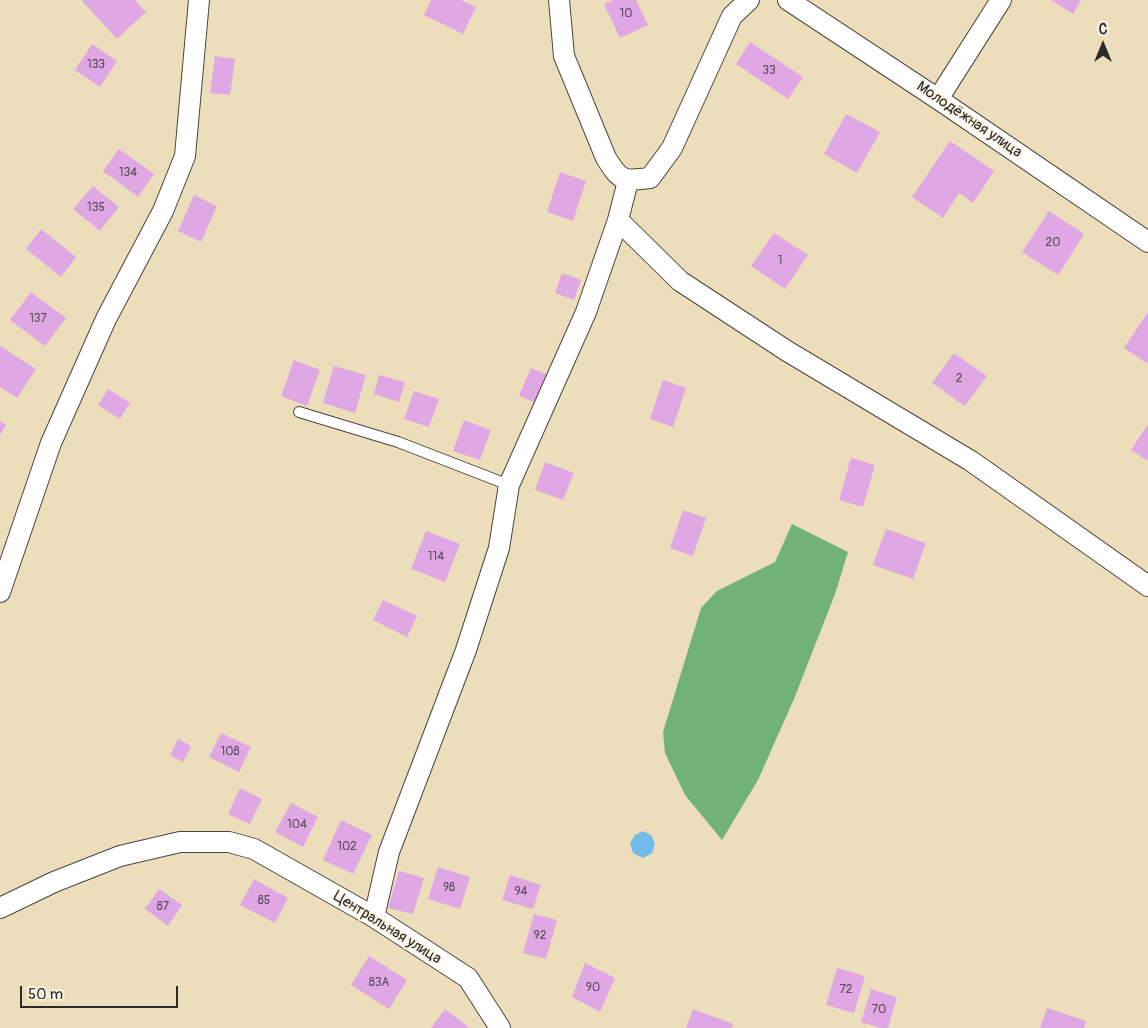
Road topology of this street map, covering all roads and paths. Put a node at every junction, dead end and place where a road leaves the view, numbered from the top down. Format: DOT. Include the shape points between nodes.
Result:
graph roads {
  1 [pos="199,0"];
  2 [pos="559,0"];
  3 [pos="749,0"];
  4 [pos="788,0"];
  5 [pos="1001,0"];
  6 [pos="938,99"];
  7 [pos="628,181"];
  8 [pos="618,220"];
  9 [pos="1148,242"];
  10 [pos="299,412"];
  11 [pos="509,485"];
  12 [pos="1148,586"];
  13 [pos="0,592"];
  14 [pos="0,908"];
  15 [pos="374,917"];
  16 [pos="500,1028"];
  1 -- 13 [label="street" via="185,156 163,211 106,319 51,443"];
  2 -- 7 [label="street" via="564,56 606,158 615,173"];
  3 -- 7 [label="street" via="732,16 672,148 650,178"];
  4 -- 6 [label="street, Молодёжная улица"];
  5 -- 6 [label="street"];
  6 -- 9 [label="street, Молодёжная улица"];
  7 -- 8 [label="street"];
  8 -- 11 [label="street" via="586,312"];
  8 -- 12 [label="street" via="680,281 787,351 971,461"];
  10 -- 11 [label="lane" via="398,442"];
  11 -- 15 [label="street" via="496,558 466,650 389,852"];
  14 -- 15 [label="street, Центральная улица" via="120,856 180,842 229,842 254,849"];
  15 -- 16 [label="street, Центральная улица" via="468,978"];
}
